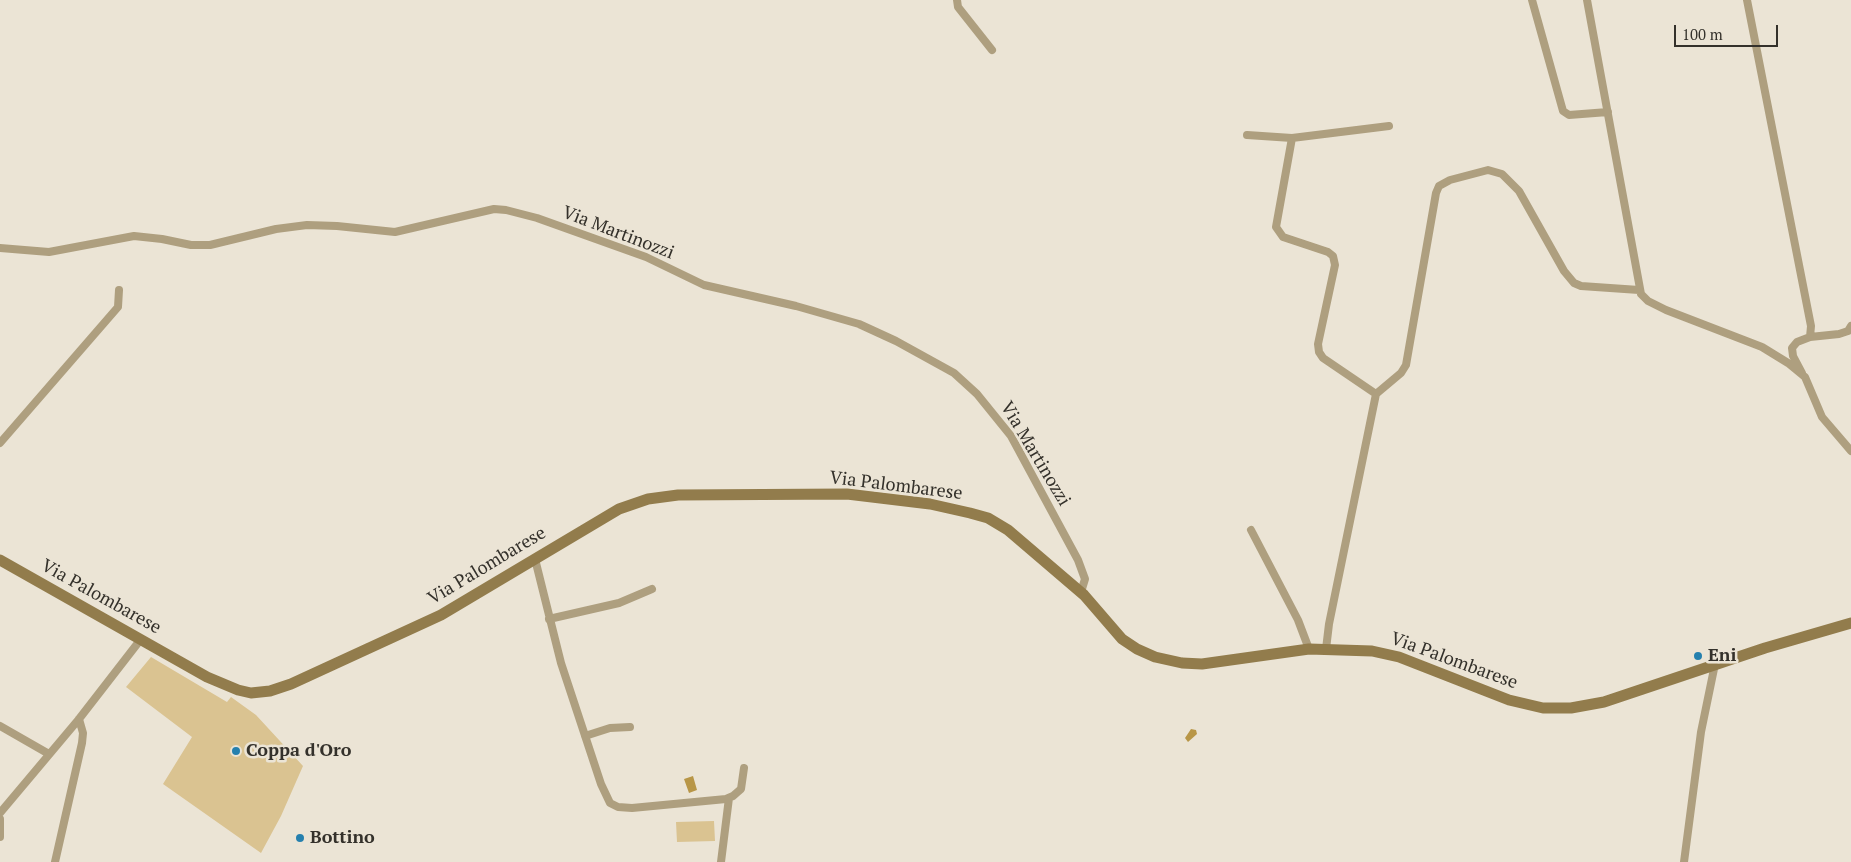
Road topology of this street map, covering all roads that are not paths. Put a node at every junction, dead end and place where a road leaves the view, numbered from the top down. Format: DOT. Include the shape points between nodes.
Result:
graph roads {
  1 [pos="957,0"];
  2 [pos="1532,0"];
  3 [pos="1588,0"];
  4 [pos="1747,0"];
  5 [pos="992,50"];
  6 [pos="1608,112"];
  7 [pos="1389,126"];
  8 [pos="1247,135"];
  9 [pos="1292,138"];
  10 [pos="0,248"];
  11 [pos="119,290"];
  12 [pos="1639,290"];
  13 [pos="1851,326"];
  14 [pos="1810,337"];
  15 [pos="1804,377"];
  16 [pos="1376,394"];
  17 [pos="0,442"];
  18 [pos="1851,451"];
  19 [pos="1251,530"];
  20 [pos="535,559"];
  21 [pos="0,560"];
  22 [pos="652,589"];
  23 [pos="1081,592"];
  24 [pos="549,619"];
  25 [pos="1851,623"];
  26 [pos="141,639"];
  27 [pos="1308,649"];
  28 [pos="1326,649"];
  29 [pos="1715,664"];
  30 [pos="79,719"];
  31 [pos="0,726"];
  32 [pos="630,727"];
  33 [pos="585,736"];
  34 [pos="49,754"];
  35 [pos="744,768"];
  36 [pos="729,798"];
  37 [pos="0,813"];
  38 [pos="0,819"];
  39 [pos="0,837"];
  40 [pos="55,862"];
  41 [pos="721,862"];
  42 [pos="1684,862"];
  1 -- 5 [label="street" via="958,7"];
  2 -- 6 [label="street" via="1564,113"];
  3 -- 6 [label="street"];
  4 -- 14 [label="street" via="1810,322"];
  6 -- 12 [label="street"];
  7 -- 9 [label="street"];
  8 -- 9 [label="street"];
  9 -- 16 [label="street" via="1277,230 1283,237 1333,256 1335,265 1319,352"];
  10 -- 23 [label="street, Via Martinozzi" via="49,252 134,236 210,245 307,225 395,232 494,209 537,218 639,254 704,285 790,304 855,323 896,340 950,371 977,394 1011,436 1078,560 1085,579"];
  11 -- 17 [label="street" via="118,308"];
  12 -- 15 [label="street" via="1648,301 1766,349"];
  12 -- 16 [label="street" via="1574,283 1518,191 1502,174 1488,170 1450,180 1441,184 1436,193 1406,365"];
  13 -- 14 [label="street" via="1840,334"];
  14 -- 15 [label="street" via="1798,341 1792,348"];
  15 -- 18 [label="street" via="1822,417"];
  16 -- 28 [label="street" via="1328,624"];
  19 -- 27 [label="street" via="1300,625"];
  20 -- 23 [label="main road, Via Palombarese" via="614,511 648,499 682,495 847,494 930,504 988,518 1008,530"];
  20 -- 24 [label="street"];
  20 -- 26 [label="main road, Via Palombarese" via="448,612 301,680 265,692 245,692 218,683"];
  21 -- 26 [label="main road, Via Palombarese"];
  22 -- 24 [label="street" via="619,603"];
  23 -- 27 [label="main road, Via Palombarese" via="1125,642 1164,660 1211,663"];
  24 -- 33 [label="street"];
  25 -- 29 [label="main road, Via Palombarese"];
  26 -- 30 [label="street"];
  27 -- 28 [label="main road, Via Palombarese"];
  28 -- 29 [label="main road, Via Palombarese" via="1391,655 1509,700 1554,709 1604,702"];
  29 -- 42 [label="street" via="1701,732"];
  30 -- 34 [label="street"];
  30 -- 40 [label="street" via="82,744"];
  31 -- 34 [label="street"];
  32 -- 33 [label="street" via="613,727"];
  33 -- 36 [label="street" via="604,794 615,806 632,808"];
  34 -- 37 [label="street"];
  35 -- 36 [label="street" via="740,789"];
  36 -- 41 [label="street"];
  38 -- 39 [label="street"];
}
